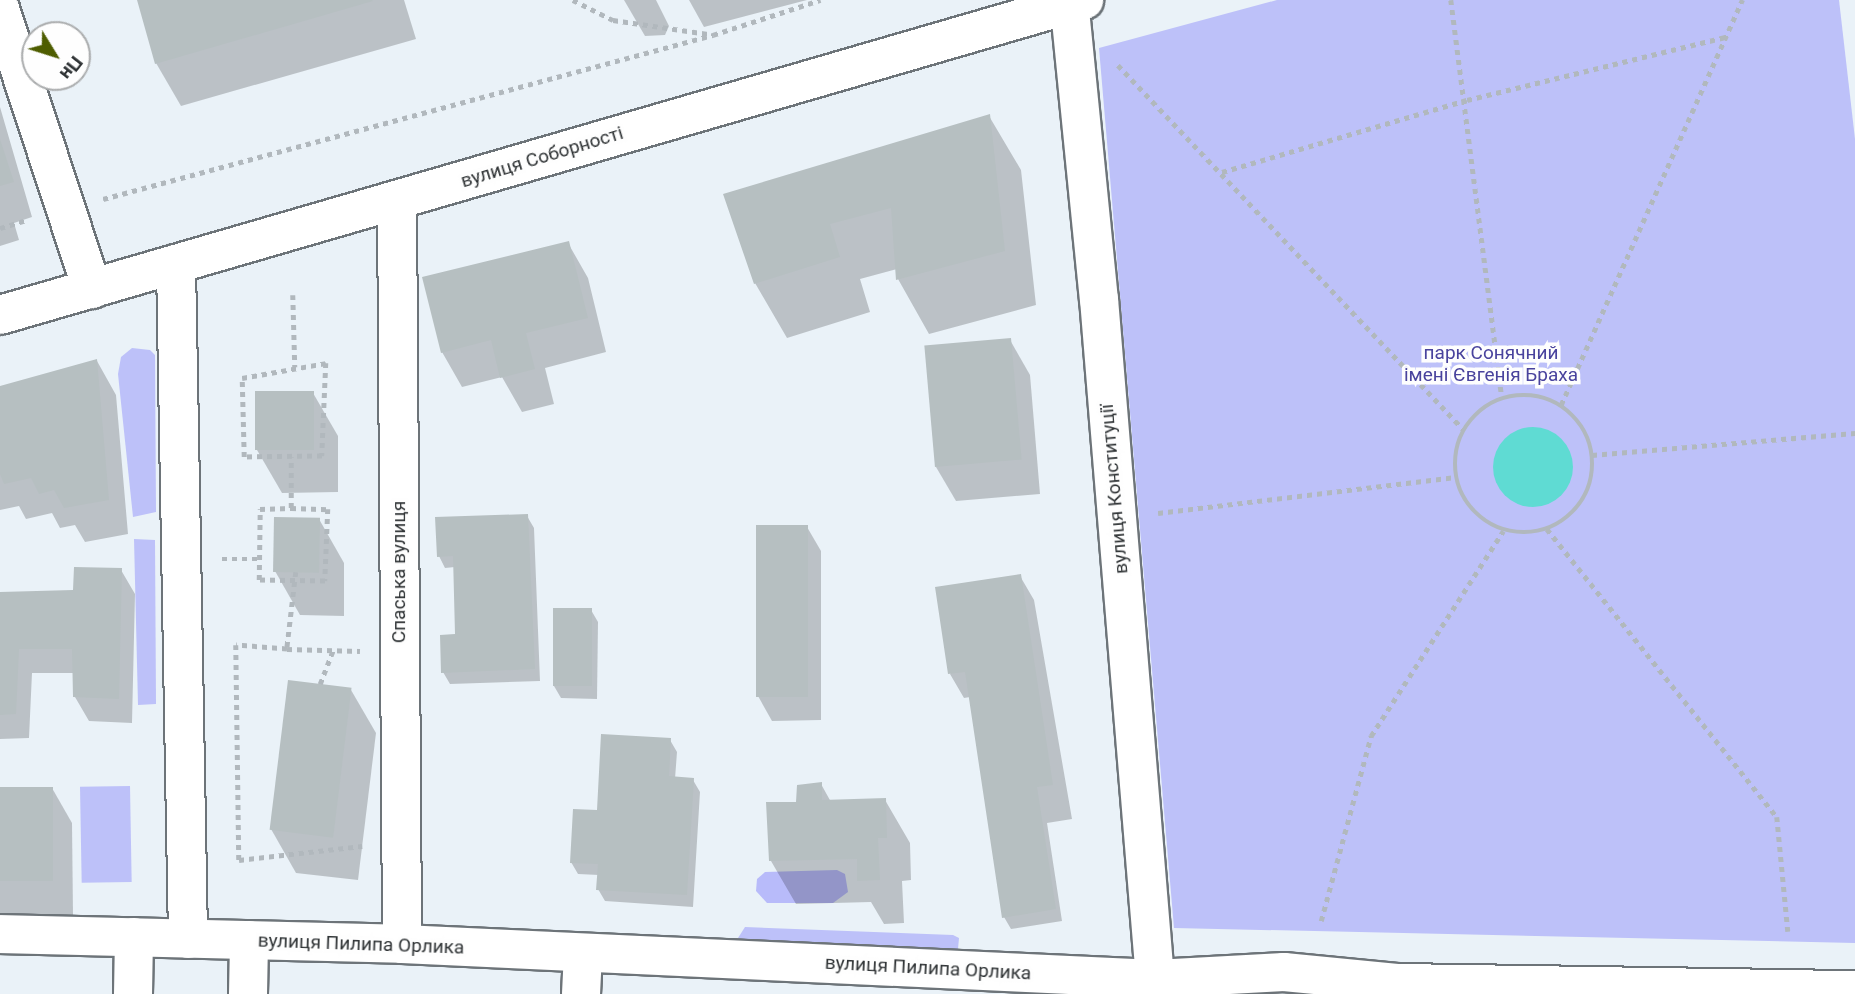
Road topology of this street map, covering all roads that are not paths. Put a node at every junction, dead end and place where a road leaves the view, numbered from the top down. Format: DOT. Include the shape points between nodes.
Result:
graph roads {
  1 [pos="1074,1"];
  2 [pos="0,9"];
  3 [pos="397,200"];
  4 [pos="176,264"];
  5 [pos="92,289"];
  6 [pos="0,314"];
  7 [pos="0,934"];
  8 [pos="134,937"];
  9 [pos="188,939"];
  10 [pos="249,940"];
  11 [pos="402,944"];
  12 [pos="583,953"];
  13 [pos="1152,986"];
  14 [pos="1397,988"];
  15 [pos="1636,989"];
  16 [pos="1855,990"];
  17 [pos="133,994"];
  18 [pos="248,994"];
  19 [pos="581,994"];
  1 -- 3 [label="street, вулиця Соборності"];
  1 -- 13 [label="street, вулиця Конституції"];
  2 -- 5 [label="street"];
  3 -- 4 [label="street, вулиця Соборності"];
  3 -- 11 [label="street, Спаська вулиця"];
  4 -- 5 [label="street, вулиця Соборності"];
  4 -- 9 [label="street"];
  5 -- 6 [label="street, вулиця Соборності"];
  7 -- 8 [label="street, вулиця Пилипа Орлика"];
  8 -- 9 [label="street, вулиця Пилипа Орлика"];
  8 -- 17 [label="street"];
  9 -- 10 [label="street, вулиця Пилипа Орлика"];
  10 -- 11 [label="street, вулиця Пилипа Орлика"];
  10 -- 18 [label="street"];
  11 -- 12 [label="street, вулиця Пилипа Орлика"];
  12 -- 13 [label="street, вулиця Пилипа Орлика"];
  12 -- 19 [label="street"];
  13 -- 14 [label="street, вулиця Пилипа Орлика" via="1284,972"];
  14 -- 15 [label="street, вулиця Пилипа Орлика"];
  15 -- 16 [label="street, вулиця Пилипа Орлика"];
}
